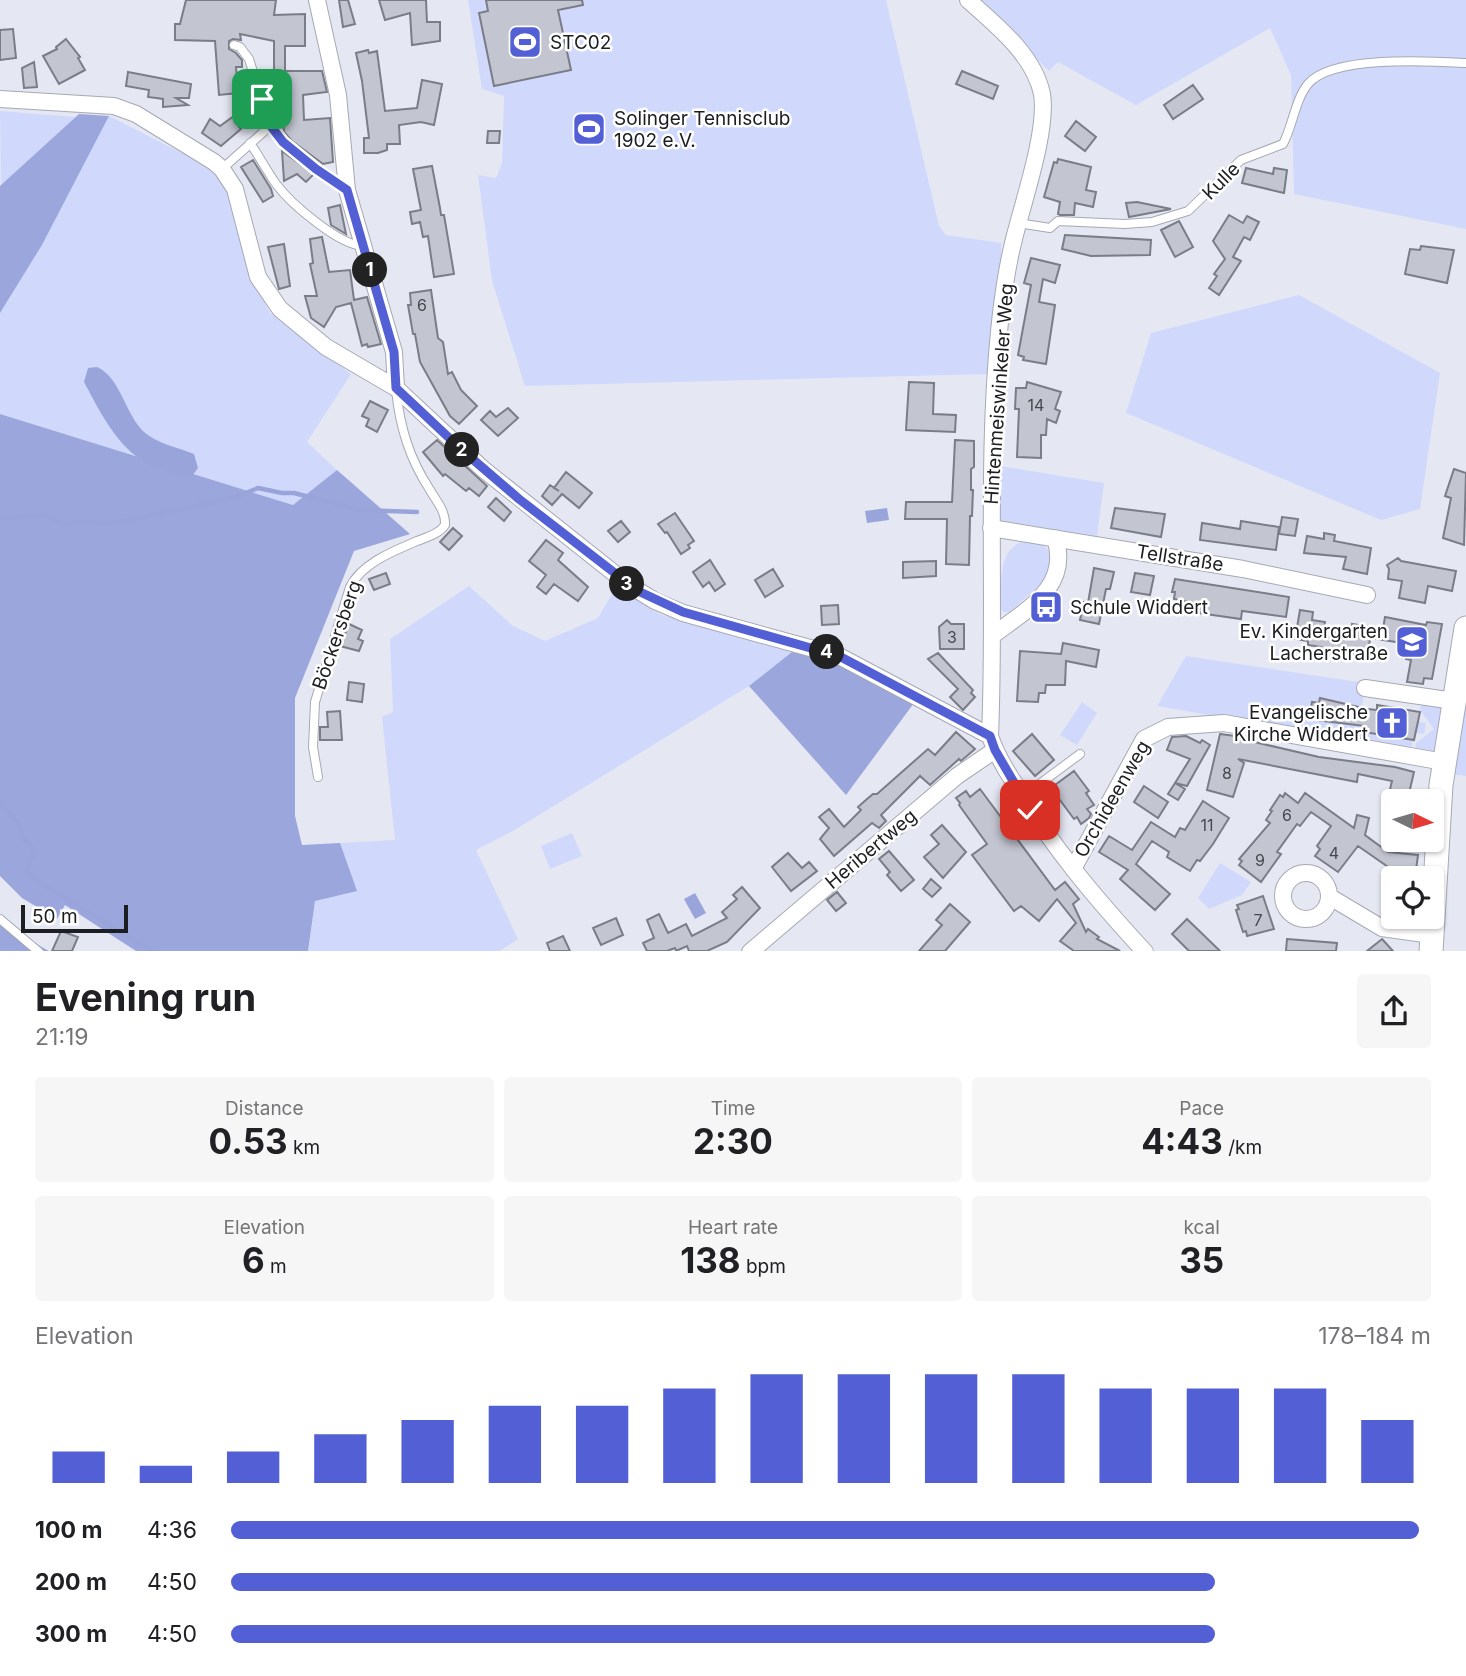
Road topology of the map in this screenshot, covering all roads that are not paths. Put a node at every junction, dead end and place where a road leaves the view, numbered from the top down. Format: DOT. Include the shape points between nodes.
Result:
graph roads {
  1 [pos="317,0"];
  2 [pos="968,0"];
  3 [pos="234,45"];
  4 [pos="1466,63"];
  5 [pos="0,99"];
  6 [pos="270,126"];
  7 [pos="250,143"];
  8 [pos="222,169"];
  9 [pos="347,190"];
  10 [pos="1018,223"];
  11 [pos="363,246"];
  12 [pos="396,388"];
  13 [pos="991,528"];
  14 [pos="1055,538"];
  15 [pos="1367,595"];
  16 [pos="1466,628"];
  17 [pos="992,636"];
  18 [pos="1365,688"];
  19 [pos="1454,701"];
  20 [pos="992,743"];
  21 [pos="1080,754"];
  22 [pos="1444,762"];
  23 [pos="318,777"];
  24 [pos="1022,797"];
  25 [pos="1073,869"];
  26 [pos="1330,897"];
  27 [pos="0,919"];
  28 [pos="1431,943"];
  29 [pos="39,951"];
  30 [pos="750,951"];
  31 [pos="1145,951"];
  1 -- 9 [label="street" via="338,94"];
  2 -- 10 [label="street, Hintenmeiswinkeler Weg" via="1022,55 1036,75 1041,93 1040,130"];
  3 -- 6 [label="lane" via="249,60"];
  4 -- 10 [label="lane, Kulle" via="1362,64 1321,73 1304,90 1283,144 1245,158 1188,211 1125,224 1058,221 1050,228"];
  5 -- 8 [label="street" via="114,106 135,114"];
  6 -- 7 [label="lane"];
  6 -- 9 [label="lane" via="287,146"];
  7 -- 8 [label="lane"];
  7 -- 11 [label="lane" via="274,182 293,202 339,239"];
  8 -- 12 [label="street" via="235,189 258,277 268,295 309,334"];
  9 -- 11 [label="street"];
  10 -- 13 [label="street, Hintenmeiswinkeler Weg" via="999,332"];
  11 -- 12 [label="street" via="394,352"];
  12 -- 20 [label="street" via="519,499 638,591 683,612 839,656"];
  12 -- 23 [label="lane, Böckersberg" via="409,453 443,511 445,525 360,572 350,587 315,702 313,747"];
  13 -- 14 [label="street, Tellstraße"];
  13 -- 17 [label="street, Hintenmeiswinkeler Weg"];
  14 -- 15 [label="street, Tellstraße"];
  14 -- 17 [label="street" via="1060,561 1052,583 1037,601"];
  16 -- 19 [label="street"];
  17 -- 20 [label="street, Hintenmeiswinkeler Weg"];
  18 -- 19 [label="street"];
  19 -- 22 [label="street"];
  20 -- 24 [label="street"];
  20 -- 30 [label="street, Heribertweg"];
  21 -- 24 [label="lane"];
  22 -- 25 [label="street, Orchideenweg" via="1224,723 1168,727 1142,743"];
  22 -- 28 [label="street"];
  24 -- 25 [label="street"];
  25 -- 31 [label="street"];
  26 -- 28 [label="street" via="1382,928"];
  27 -- 29 [label="lane"];
}
